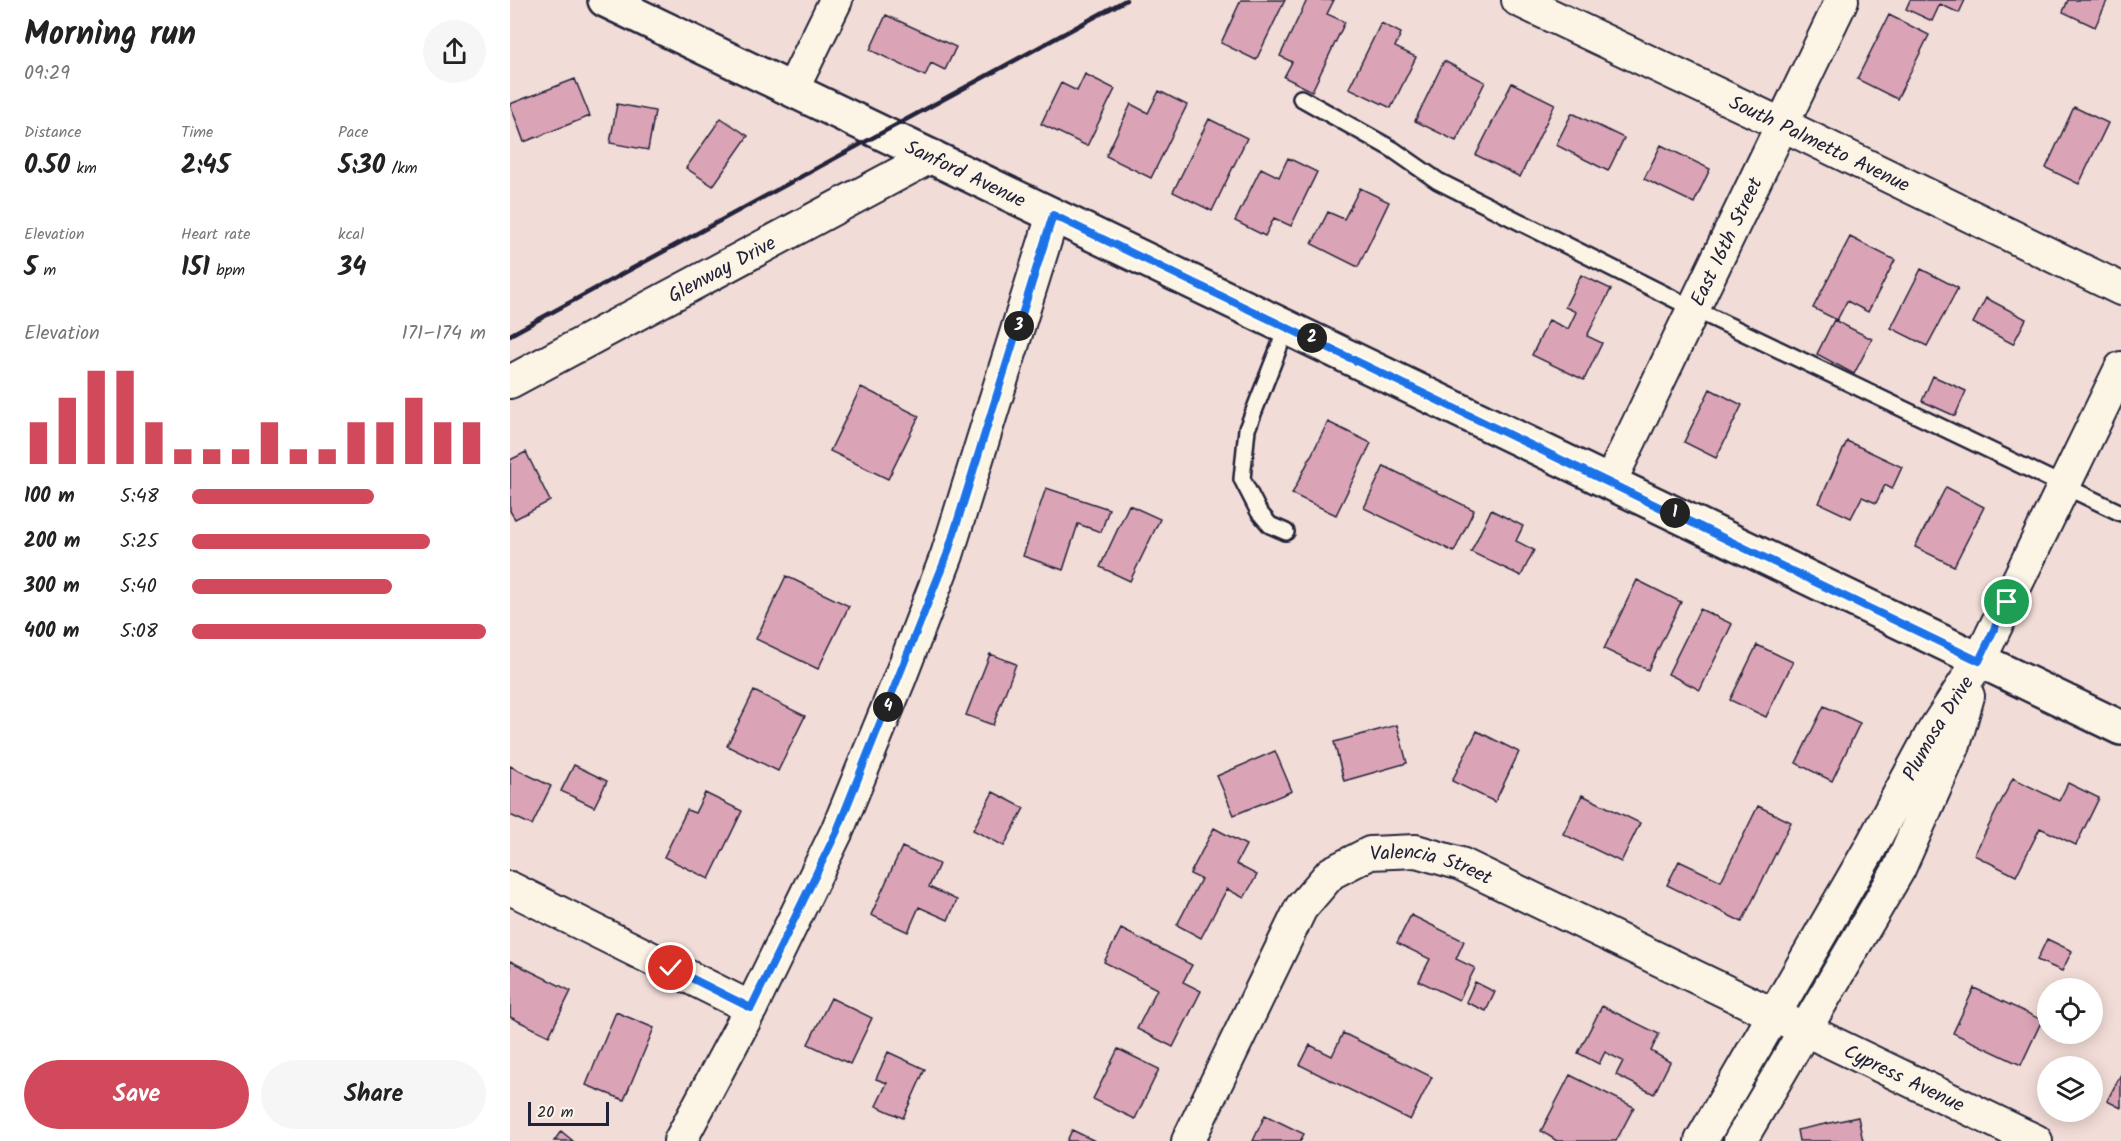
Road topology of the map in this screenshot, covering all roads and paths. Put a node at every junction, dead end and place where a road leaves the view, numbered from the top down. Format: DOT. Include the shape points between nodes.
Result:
graph roads {
  1 [pos="605,0"];
  2 [pos="836,0"];
  3 [pos="1518,0"];
  4 [pos="1842,0"];
  5 [pos="792,90"];
  6 [pos="1301,98"];
  7 [pos="1783,125"];
  8 [pos="932,156"];
  9 [pos="1053,215"];
  10 [pos="2121,289"];
  11 [pos="1694,309"];
  12 [pos="1287,327"];
  13 [pos="2121,368"];
  14 [pos="510,382"];
  15 [pos="1610,482"];
  16 [pos="2064,486"];
  17 [pos="2121,513"];
  18 [pos="1286,532"];
  19 [pos="1979,661"];
  20 [pos="2121,728"];
  21 [pos="510,888"];
  22 [pos="751,1008"];
  23 [pos="1775,1014"];
  24 [pos="1806,1029"];
  25 [pos="680,1141"];
  26 [pos="1188,1141"];
  27 [pos="1701,1141"];
  28 [pos="1740,1141"];
  29 [pos="2036,1141"];
  1 -- 5 [label="main road, Sanford Avenue"];
  2 -- 5 [label="street"];
  3 -- 7 [label="street, South Palmetto Avenue"];
  4 -- 7 [label="street, East 16th Street"];
  5 -- 8 [label="main road, Sanford Avenue"];
  6 -- 11 [label="lane" via="1392,148 1438,181"];
  7 -- 10 [label="street, South Palmetto Avenue"];
  7 -- 11 [label="street, East 16th Street"];
  8 -- 9 [label="main road, Sanford Avenue"];
  8 -- 14 [label="street, Glenway Drive"];
  9 -- 12 [label="main road, Sanford Avenue"];
  9 -- 22 [label="street" via="943,565 837,831"];
  11 -- 15 [label="street, East 16th Street"];
  11 -- 16 [label="lane"];
  12 -- 15 [label="main road, Sanford Avenue"];
  12 -- 18 [label="lane" via="1247,429 1242,479 1259,512 1270,525"];
  13 -- 16 [label="street"];
  15 -- 19 [label="main road, Sanford Avenue"];
  16 -- 17 [label="lane"];
  16 -- 19 [label="street"];
  19 -- 20 [label="main road, Sanford Avenue"];
  19 -- 23 [label="street, Plumosa Drive" via="1931,735"];
  19 -- 24 [label="street, Plumosa Drive" via="1954,746 1899,869"];
  21 -- 22 [label="street"];
  22 -- 25 [label="street"];
  23 -- 24 [label="street, Cypress Avenue"];
  23 -- 26 [label="street, Valencia Street" via="1461,864 1416,851 1370,853 1331,873 1301,908"];
  23 -- 27 [label="street, Plumosa Drive"];
  24 -- 28 [label="street, Plumosa Drive"];
  24 -- 29 [label="street, Cypress Avenue"];
}
